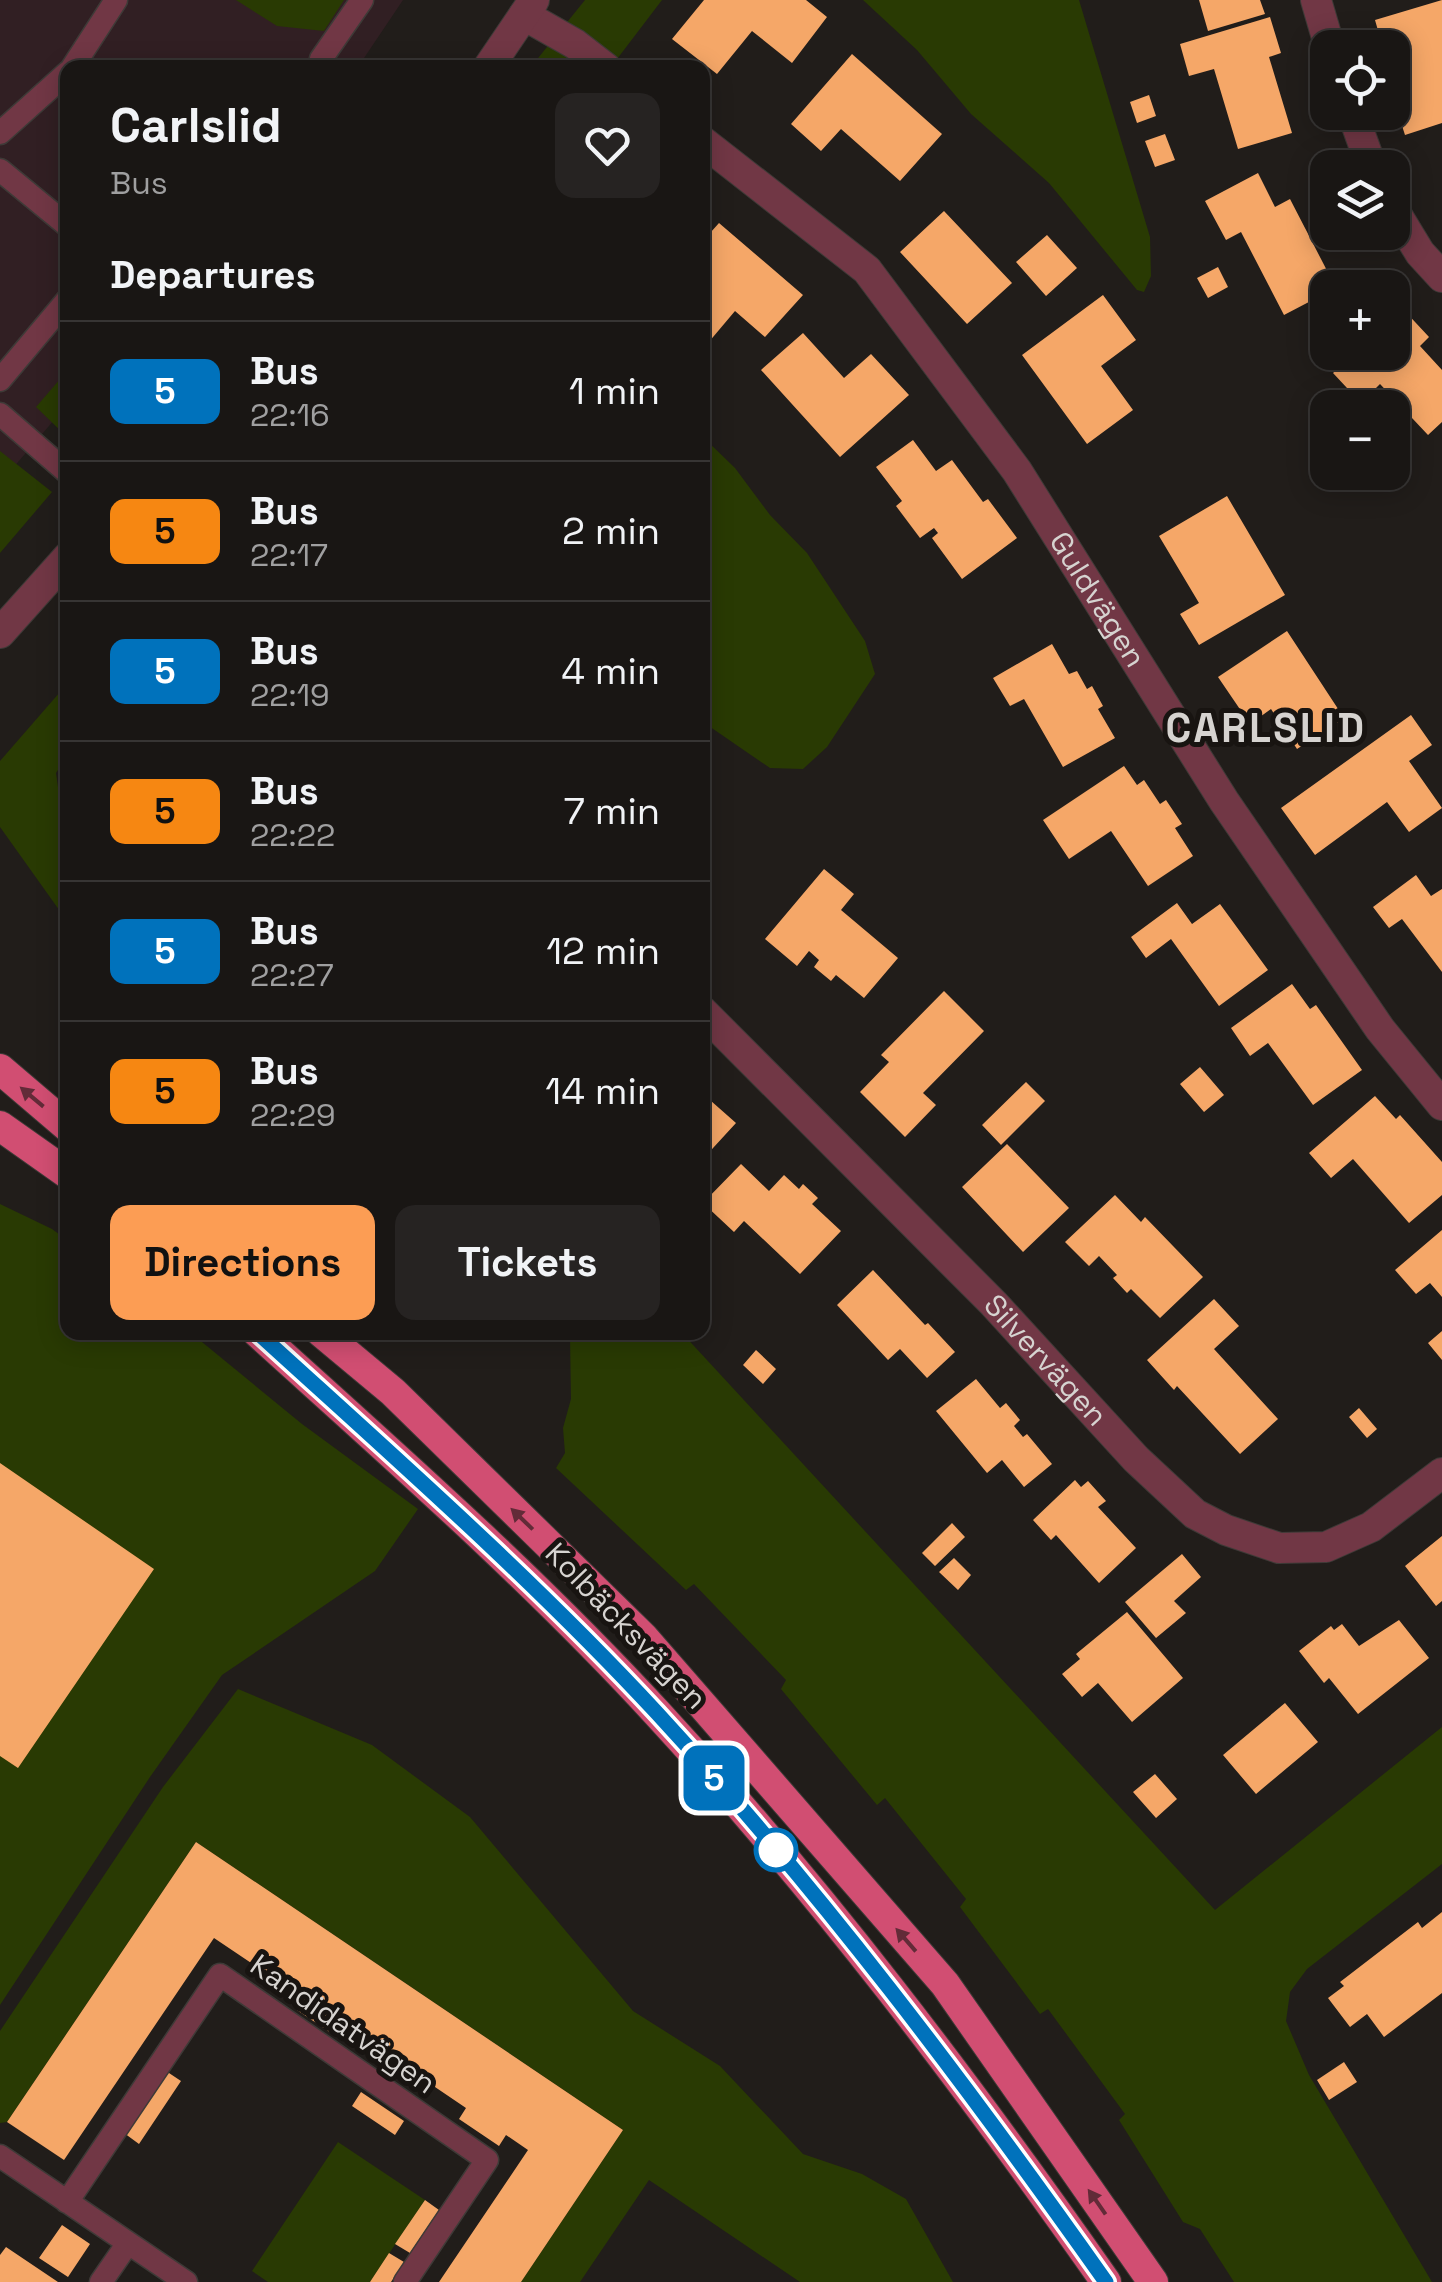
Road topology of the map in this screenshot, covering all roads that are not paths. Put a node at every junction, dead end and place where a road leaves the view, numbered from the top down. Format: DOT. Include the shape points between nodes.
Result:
graph roads {
  1 [pos="116,0"];
  2 [pos="362,0"];
  3 [pos="1316,0"];
  4 [pos="529,8"];
  5 [pos="1325,30"];
  6 [pos="77,60"];
  7 [pos="321,60"];
  8 [pos="493,60"];
  9 [pos="595,60"];
  10 [pos="60,79"];
  11 [pos="0,134"];
  12 [pos="710,147"];
  13 [pos="0,170"];
  14 [pos="60,219"];
  15 [pos="1410,237"];
  16 [pos="1442,277"];
  17 [pos="60,309"];
  18 [pos="0,380"];
  19 [pos="0,414"];
  20 [pos="60,466"];
  21 [pos="60,566"];
  22 [pos="0,633"];
  23 [pos="710,1020"];
  24 [pos="0,1070"];
  25 [pos="1442,1105"];
  26 [pos="60,1120"];
  27 [pos="0,1126"];
  28 [pos="60,1168"];
  29 [pos="266,1340"];
  30 [pos="331,1340"];
  31 [pos="1442,1473"];
  32 [pos="0,2156"];
  33 [pos="67,2202"];
  34 [pos="128,2243"];
  35 [pos="101,2282"];
  36 [pos="186,2282"];
  37 [pos="404,2282"];
  38 [pos="1106,2282"];
  39 [pos="1153,2282"];
  1 -- 6 [label="lane"];
  2 -- 7 [label="lane"];
  3 -- 5 [label="street"];
  4 -- 8 [label="street"];
  4 -- 9 [label="street"];
  10 -- 11 [label="lane"];
  12 -- 25 [label="street, Guldvägen" via="867,270 1017,471 1224,801 1380,1029"];
  13 -- 14 [label="lane"];
  15 -- 16 [label="street"];
  17 -- 18 [label="lane"];
  19 -- 20 [label="lane"];
  21 -- 22 [label="street"];
  23 -- 31 [label="street, Silvervägen" via="1195,1514 1280,1548 1326,1547 1371,1526"];
  26 -- 24 [label="highway, one-way"];
  27 -- 28 [label="highway"];
  29 -- 38 [label="highway, Kolbäcksvägen" via="535,1588 656,1712 902,2001"];
  39 -- 30 [label="highway, Kolbäcksvägen, one-way" via="945,1984 644,1638 393,1392"];
  32 -- 33 [label="lane"];
  33 -- 34 [label="lane"];
  33 -- 37 [label="lane, Kandidatvägen" via="220,1976 487,2160"];
  34 -- 35 [label="lane"];
  34 -- 36 [label="lane"];
}
